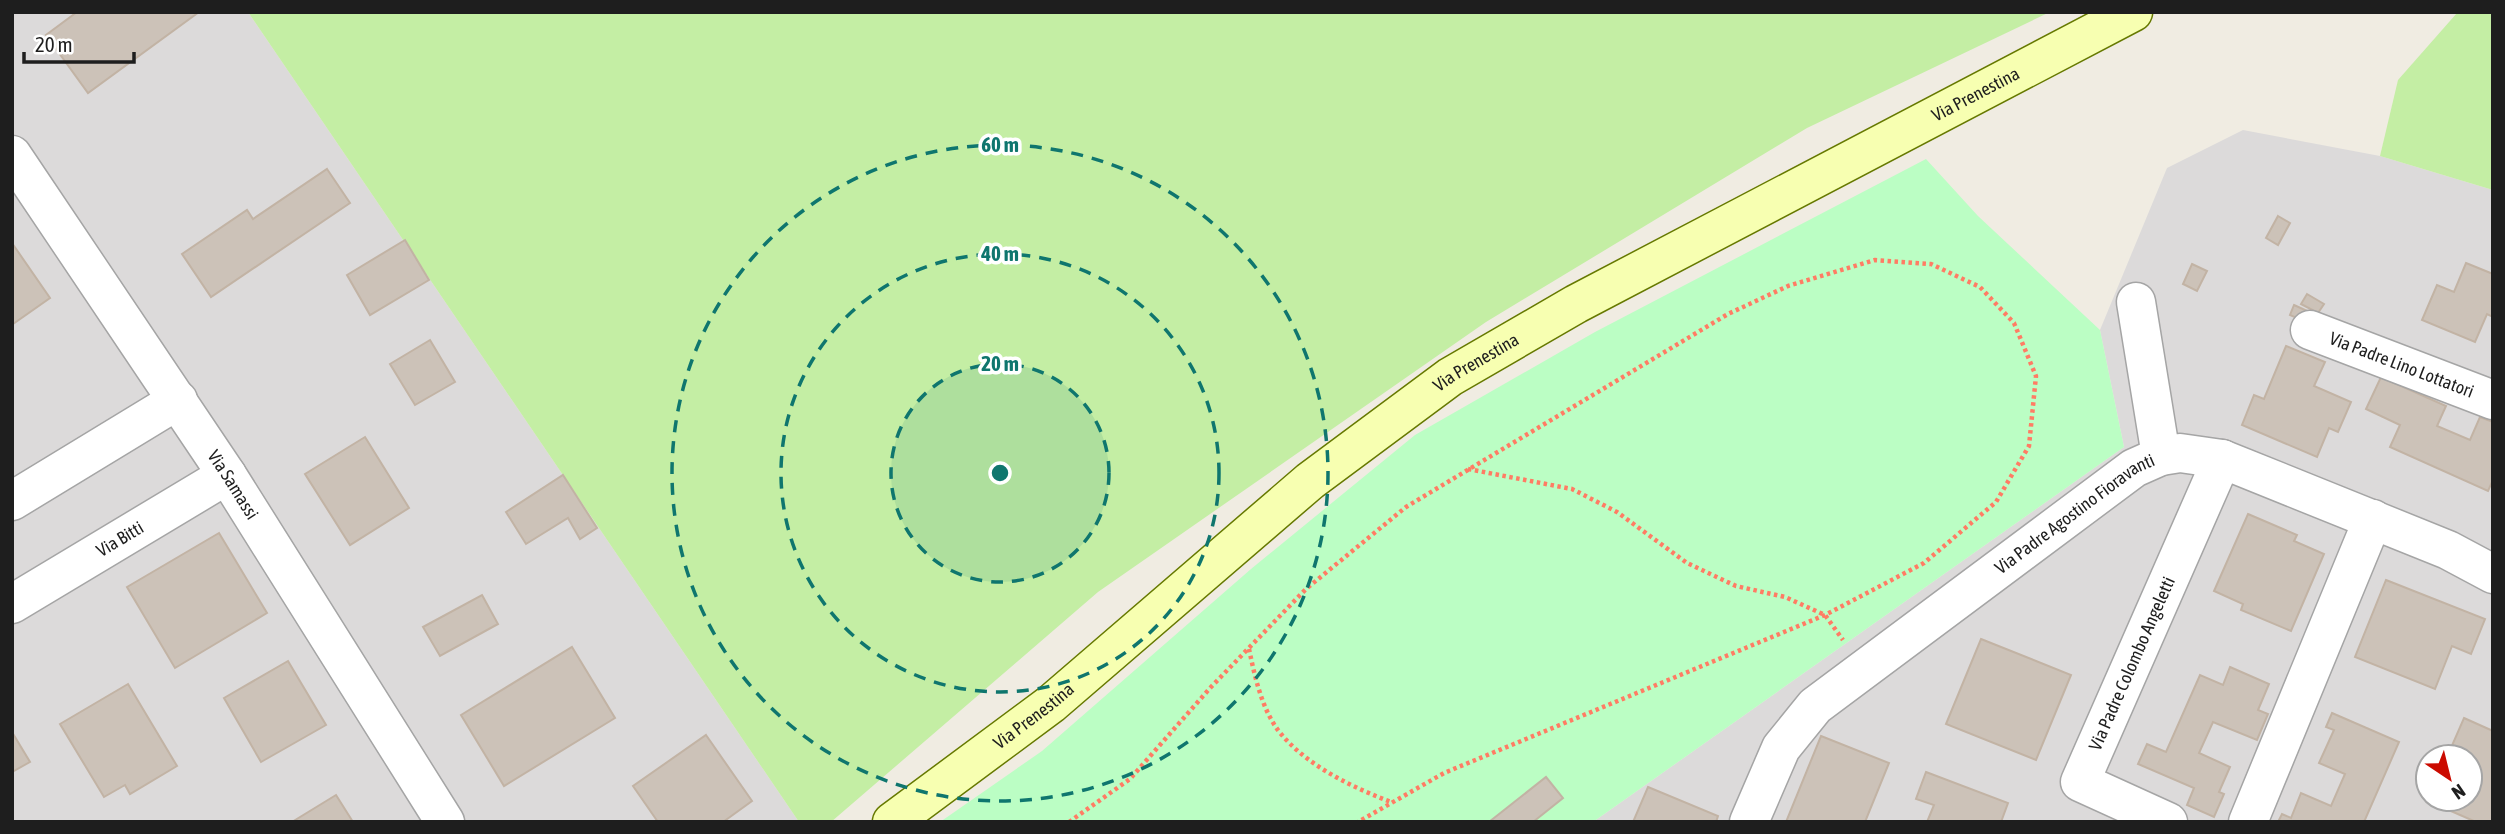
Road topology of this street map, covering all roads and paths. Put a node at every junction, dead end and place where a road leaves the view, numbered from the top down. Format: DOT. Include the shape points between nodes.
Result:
graph roads {
  1 [pos="2133,12"];
  2 [pos="12,155"];
  3 [pos="2136,302"];
  4 [pos="2310,330"];
  5 [pos="178,400"];
  6 [pos="2493,400"];
  7 [pos="2161,456"];
  8 [pos="2222,459"];
  9 [pos="1467,469"];
  10 [pos="227,475"];
  11 [pos="12,501"];
  12 [pos="2373,519"];
  13 [pos="2493,574"];
  14 [pos="12,604"];
  15 [pos="1825,615"];
  16 [pos="1248,648"];
  17 [pos="1392,803"];
  18 [pos="445,822"];
  19 [pos="892,822"];
  20 [pos="1069,822"];
  21 [pos="1358,822"];
  22 [pos="1749,822"];
  23 [pos="2168,822"];
  24 [pos="2248,822"];
  1 -- 19 [label="main road, Via Prenestina" via="1576,304 1450,377 1310,481 1061,696"];
  2 -- 5 [label="street, Via Samassi"];
  3 -- 7 [label="street"];
  4 -- 6 [label="street, Via Padre Lino Lottatori"];
  5 -- 10 [label="street, Via Samassi"];
  5 -- 11 [label="street"];
  7 -- 8 [label="street, Via Padre Agostino Fioravanti"];
  7 -- 22 [label="street, Via Padre Agostino Fioravanti" via="2134,468 1815,706 1780,748"];
  8 -- 12 [label="street, Via Padre Agostino Fioravanti"];
  8 -- 23 [label="street, Via Padre Colombo Angeletti" via="2080,782"];
  9 -- 15 [label="path" via="1572,489 1617,512 1687,563 1736,586 1785,597"];
  9 -- 15 [label="path" via="1728,314 1788,286 1875,260 1931,264 1980,287 2014,323 2036,376 2029,446 1996,502 1924,563"];
  9 -- 16 [label="path" via="1406,507 1346,556"];
  10 -- 14 [label="street, Via Bitti"];
  10 -- 18 [label="street, Via Samassi"];
  12 -- 13 [label="street, Via Padre Agostino Fioravanti"];
  12 -- 24 [label="street"];
  15 -- 17 [label="path" via="1444,774"];
  16 -- 17 [label="path" via="1258,690 1281,734 1315,764"];
  16 -- 20 [label="path" via="1130,779"];
  17 -- 21 [label="path"];
}
